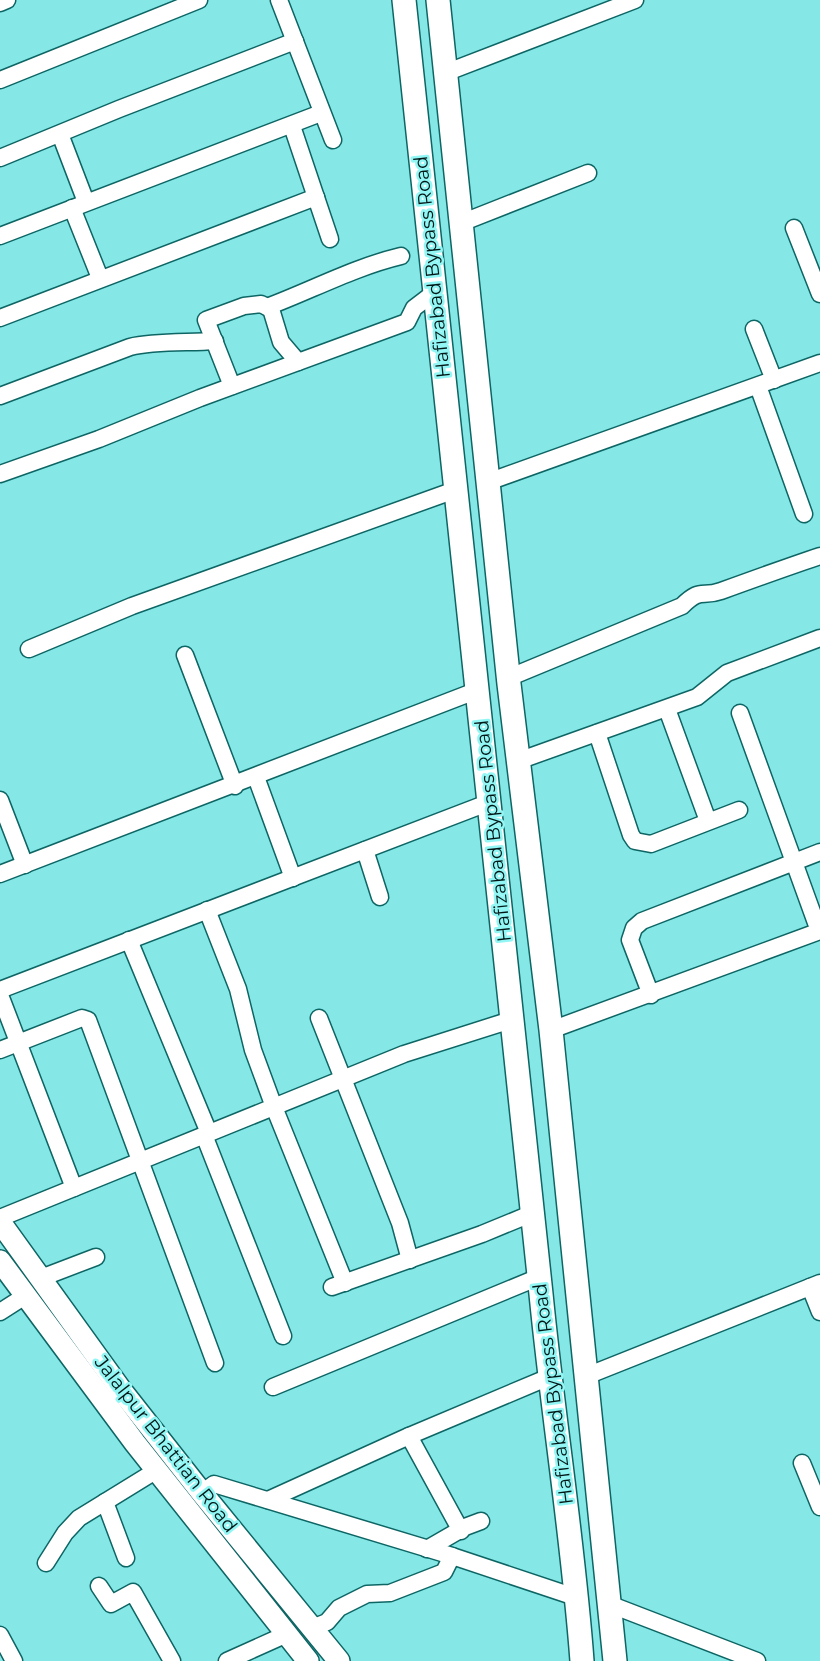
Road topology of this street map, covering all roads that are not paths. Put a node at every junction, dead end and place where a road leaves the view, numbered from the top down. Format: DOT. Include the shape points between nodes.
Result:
graph roads {
  1 [pos="7,0"];
  2 [pos="199,0"];
  3 [pos="279,0"];
  4 [pos="404,0"];
  5 [pos="438,0"];
  6 [pos="635,0"];
  7 [pos="0,3"];
  8 [pos="295,41"];
  9 [pos="446,73"];
  10 [pos="0,80"];
  11 [pos="321,113"];
  12 [pos="292,126"];
  13 [pos="60,134"];
  14 [pos="333,140"];
  15 [pos="0,158"];
  16 [pos="589,173"];
  17 [pos="316,197"];
  18 [pos="79,205"];
  19 [pos="461,223"];
  20 [pos="793,228"];
  21 [pos="0,236"];
  22 [pos="330,239"];
  23 [pos="401,256"];
  24 [pos="100,278"];
  25 [pos="435,292"];
  26 [pos="820,294"];
  27 [pos="267,307"];
  28 [pos="0,318"];
  29 [pos="754,329"];
  30 [pos="215,341"];
  31 [pos="298,362"];
  32 [pos="820,363"];
  33 [pos="774,380"];
  34 [pos="232,386"];
  35 [pos="758,386"];
  36 [pos="0,396"];
  37 [pos="0,474"];
  38 [pos="488,482"];
  39 [pos="455,490"];
  40 [pos="804,514"];
  41 [pos="820,556"];
  42 [pos="820,638"];
  43 [pos="29,649"];
  44 [pos="185,655"];
  45 [pos="508,678"];
  46 [pos="478,690"];
  47 [pos="667,709"];
  48 [pos="740,713"];
  49 [pos="597,733"];
  50 [pos="518,761"];
  51 [pos="256,777"];
  52 [pos="235,786"];
  53 [pos="0,800"];
  54 [pos="491,802"];
  55 [pos="739,810"];
  56 [pos="708,821"];
  57 [pos="365,850"];
  58 [pos="820,852"];
  59 [pos="795,862"];
  60 [pos="25,865"];
  61 [pos="0,874"];
  62 [pos="293,878"];
  63 [pos="380,897"];
  64 [pos="207,910"];
  65 [pos="820,931"];
  66 [pos="129,940"];
  67 [pos="0,992"];
  68 [pos="651,995"];
  69 [pos="319,1018"];
  70 [pos="514,1019"];
  71 [pos="551,1030"];
  72 [pos="18,1043"];
  73 [pos="0,1050"];
  74 [pos="342,1079"];
  75 [pos="274,1107"];
  76 [pos="206,1134"];
  77 [pos="139,1161"];
  78 [pos="74,1188"];
  79 [pos="533,1213"];
  80 [pos="0,1220"];
  81 [pos="96,1257"];
  82 [pos="410,1260"];
  83 [pos="0,1261"];
  84 [pos="539,1277"];
  85 [pos="41,1279"];
  86 [pos="815,1285"];
  87 [pos="25,1296"];
  88 [pos="0,1312"];
  89 [pos="820,1312"];
  90 [pos="284,1336"];
  91 [pos="215,1363"];
  92 [pos="549,1377"];
  93 [pos="584,1377"];
  94 [pos="274,1387"];
  95 [pos="410,1436"];
  96 [pos="803,1463"];
  97 [pos="157,1471"];
  98 [pos="202,1493"];
  99 [pos="268,1500"];
  100 [pos="105,1502"];
  101 [pos="820,1507"];
  102 [pos="481,1521"];
  103 [pos="461,1531"];
  104 [pos="427,1549"];
  105 [pos="452,1556"];
  106 [pos="126,1558"];
  107 [pos="46,1563"];
  108 [pos="99,1586"];
  109 [pos="578,1598"];
  110 [pos="609,1604"];
  111 [pos="312,1628"];
  112 [pos="286,1634"];
  113 [pos="0,1635"];
  114 [pos="14,1661"];
  115 [pos="172,1661"];
  116 [pos="227,1661"];
  117 [pos="308,1661"];
  118 [pos="339,1661"];
  119 [pos="582,1661"];
  120 [pos="615,1661"];
  121 [pos="757,1661"];
  1 -- 7 [label="street"];
  2 -- 10 [label="street"];
  3 -- 8 [label="street"];
  4 -- 25 [label="highway, Hafizabad Bypass Road"];
  5 -- 9 [label="highway, Hafizabad Bypass Road"];
  6 -- 9 [label="street"];
  8 -- 11 [label="street"];
  8 -- 13 [label="street"];
  9 -- 19 [label="highway, Hafizabad Bypass Road"];
  11 -- 12 [label="street"];
  11 -- 14 [label="street"];
  12 -- 17 [label="street"];
  12 -- 18 [label="street"];
  13 -- 15 [label="street"];
  13 -- 18 [label="street"];
  16 -- 19 [label="street"];
  17 -- 22 [label="street"];
  17 -- 24 [label="street"];
  18 -- 21 [label="street"];
  18 -- 24 [label="street"];
  19 -- 38 [label="highway, Hafizabad Bypass Road"];
  20 -- 26 [label="street"];
  23 -- 27 [label="street" via="369,264"];
  24 -- 28 [label="street"];
  25 -- 31 [label="street" via="414,309 407,322"];
  25 -- 39 [label="highway, Hafizabad Bypass Road"];
  27 -- 30 [label="street" via="244,306 206,320"];
  27 -- 31 [label="street" via="281,342"];
  29 -- 33 [label="street"];
  30 -- 34 [label="street"];
  30 -- 36 [label="street" via="130,347"];
  31 -- 34 [label="street"];
  32 -- 33 [label="street"];
  33 -- 35 [label="street"];
  34 -- 37 [label="street"];
  35 -- 38 [label="street"];
  35 -- 40 [label="street"];
  38 -- 45 [label="highway, Hafizabad Bypass Road"];
  39 -- 43 [label="street" via="132,606"];
  39 -- 46 [label="highway, Hafizabad Bypass Road"];
  41 -- 45 [label="street" via="718,593 693,595 682,606"];
  42 -- 47 [label="street" via="727,673 697,697"];
  44 -- 52 [label="street"];
  45 -- 50 [label="highway, Hafizabad Bypass Road"];
  46 -- 51 [label="street"];
  46 -- 54 [label="highway, Hafizabad Bypass Road"];
  47 -- 49 [label="street"];
  47 -- 56 [label="street"];
  48 -- 59 [label="street"];
  49 -- 50 [label="street"];
  49 -- 56 [label="street" via="635,841 652,844"];
  50 -- 71 [label="highway, Hafizabad Bypass Road"];
  51 -- 52 [label="street"];
  51 -- 62 [label="street"];
  52 -- 60 [label="street"];
  53 -- 60 [label="street"];
  54 -- 57 [label="street"];
  54 -- 70 [label="highway, Hafizabad Bypass Road"];
  55 -- 56 [label="street"];
  57 -- 62 [label="street"];
  57 -- 63 [label="street"];
  58 -- 59 [label="street"];
  59 -- 65 [label="street"];
  59 -- 68 [label="street" via="634,928 630,940"];
  60 -- 61 [label="street"];
  62 -- 64 [label="street"];
  64 -- 66 [label="street"];
  64 -- 75 [label="street" via="238,989"];
  65 -- 68 [label="street"];
  66 -- 67 [label="street"];
  66 -- 76 [label="street"];
  67 -- 72 [label="street"];
  68 -- 71 [label="street"];
  69 -- 74 [label="street"];
  70 -- 74 [label="street"];
  70 -- 79 [label="highway, Hafizabad Bypass Road"];
  71 -- 93 [label="highway, Hafizabad Bypass Road"];
  72 -- 73 [label="street"];
  72 -- 77 [label="street" via="82,1018 88,1020"];
  72 -- 78 [label="street"];
  74 -- 75 [label="street"];
  74 -- 82 [label="street" via="400,1223"];
  75 -- 76 [label="street"];
  75 -- 82 [label="street" via="339,1285"];
  76 -- 77 [label="street"];
  76 -- 90 [label="street"];
  77 -- 78 [label="street"];
  77 -- 91 [label="street"];
  78 -- 80 [label="street"];
  79 -- 82 [label="street"];
  79 -- 84 [label="highway, Hafizabad Bypass Road"];
  80 -- 85 [label="main road, Jalalpur Bhattian Road"];
  81 -- 85 [label="street"];
  83 -- 87 [label="main road, Jalalpur Bhattian Road"];
  84 -- 92 [label="highway, Hafizabad Bypass Road"];
  84 -- 94 [label="street"];
  85 -- 98 [label="main road, Jalalpur Bhattian Road"];
  86 -- 89 [label="street"];
  86 -- 93 [label="street"];
  87 -- 88 [label="street"];
  87 -- 97 [label="main road, Jalalpur Bhattian Road"];
  92 -- 95 [label="street"];
  92 -- 109 [label="highway, Hafizabad Bypass Road"];
  93 -- 110 [label="highway, Hafizabad Bypass Road"];
  95 -- 99 [label="street"];
  95 -- 103 [label="street"];
  96 -- 101 [label="street"];
  97 -- 100 [label="street"];
  97 -- 112 [label="main road, Jalalpur Bhattian Road"];
  98 -- 99 [label="street" via="214,1485"];
  98 -- 111 [label="main road, Jalalpur Bhattian Road"];
  99 -- 104 [label="street"];
  100 -- 106 [label="street"];
  100 -- 107 [label="street" via="79,1518"];
  102 -- 103 [label="street"];
  103 -- 104 [label="street"];
  104 -- 105 [label="street"];
  105 -- 109 [label="street"];
  105 -- 111 [label="street" via="444,1572 390,1593 367,1594"];
  108 -- 115 [label="street" via="110,1604 133,1592"];
  109 -- 119 [label="highway, Hafizabad Bypass Road"];
  110 -- 120 [label="highway, Hafizabad Bypass Road"];
  110 -- 121 [label="street"];
  111 -- 118 [label="main road, Jalalpur Bhattian Road"];
  112 -- 116 [label="street"];
  112 -- 117 [label="main road, Jalalpur Bhattian Road"];
  113 -- 114 [label="street"];
}
